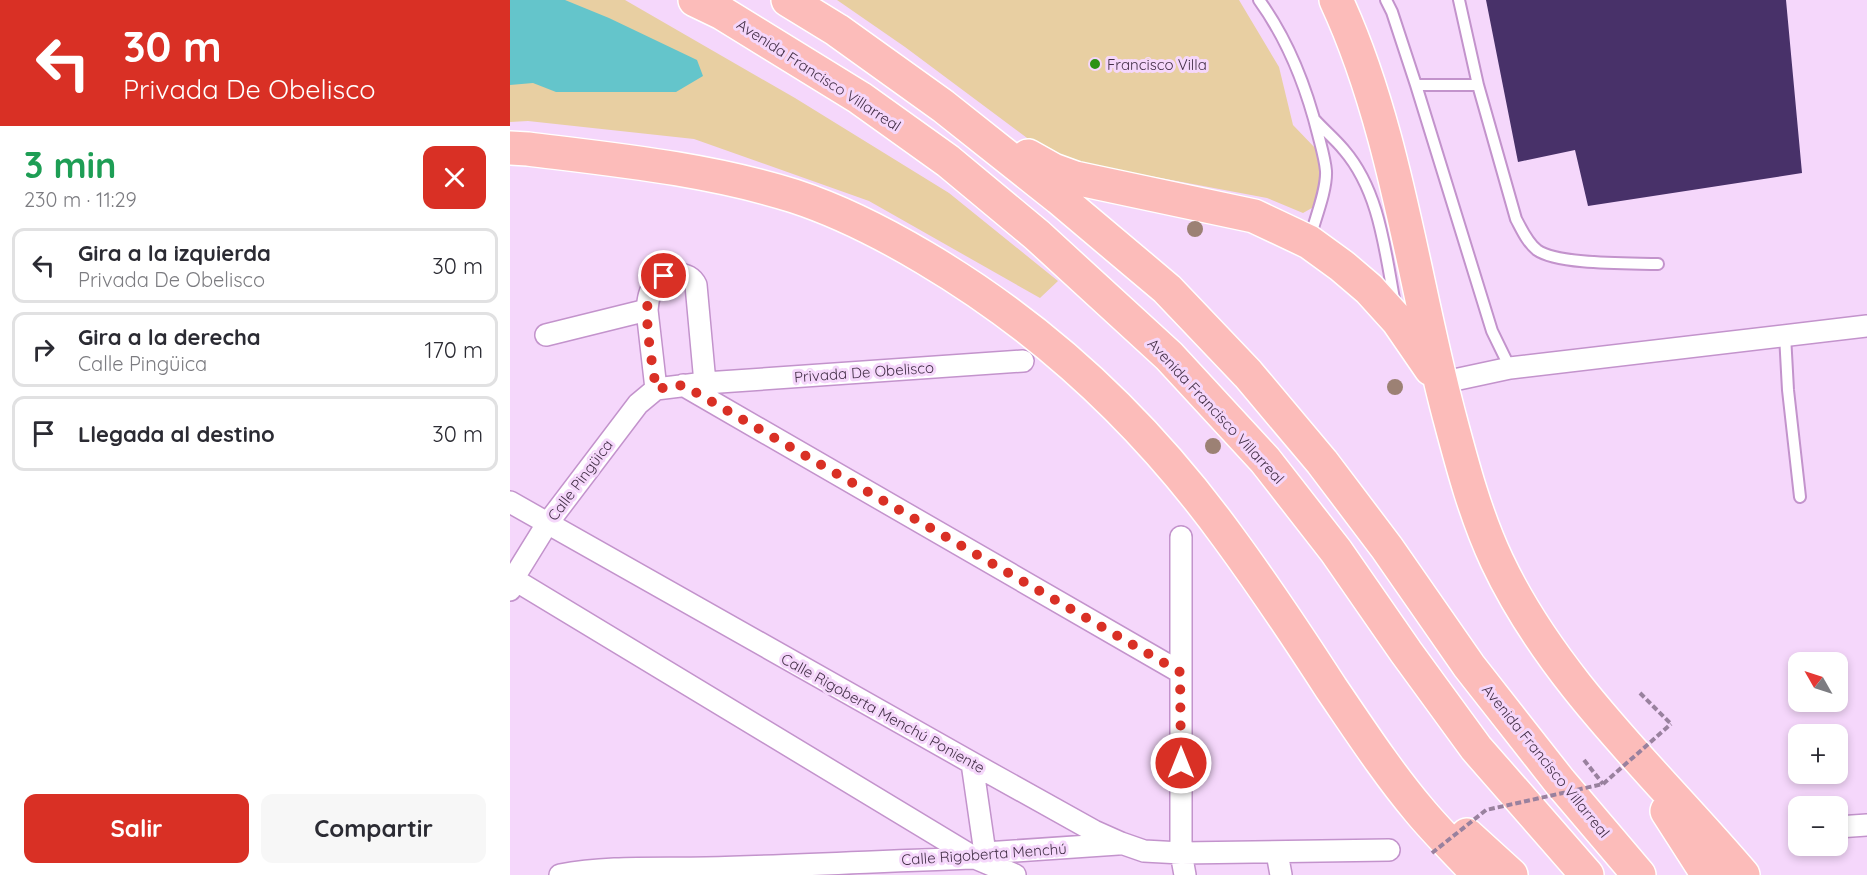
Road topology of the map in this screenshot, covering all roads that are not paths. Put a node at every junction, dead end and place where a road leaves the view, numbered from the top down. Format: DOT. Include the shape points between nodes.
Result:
graph roads {
  1 [pos="695,0"];
  2 [pos="788,0"];
  3 [pos="1259,0"];
  4 [pos="1336,0"];
  5 [pos="1386,0"];
  6 [pos="1459,0"];
  7 [pos="1416,85"];
  8 [pos="1478,85"];
  9 [pos="943,106"];
  10 [pos="1314,119"];
  11 [pos="510,148"];
  12 [pos="1309,242"];
  13 [pos="1658,264"];
  14 [pos="647,310"];
  15 [pos="1398,321"];
  16 [pos="1867,326"];
  17 [pos="546,335"];
  18 [pos="1785,335"];
  19 [pos="1023,361"];
  20 [pos="1510,368"];
  21 [pos="705,383"];
  22 [pos="1440,383"];
  23 [pos="683,385"];
  24 [pos="656,389"];
  25 [pos="1800,497"];
  26 [pos="510,502"];
  27 [pos="547,524"];
  28 [pos="1181,537"];
  29 [pos="511,582"];
  30 [pos="1180,672"];
  31 [pos="1371,746"];
  32 [pos="1629,749"];
  33 [pos="972,763"];
  34 [pos="1867,825"];
  35 [pos="1848,826"];
  36 [pos="1121,843"];
  37 [pos="1389,850"];
  38 [pos="1181,853"];
  39 [pos="1277,853"];
  40 [pos="980,855"];
  41 [pos="705,871"];
  42 [pos="560,875"];
  43 [pos="1015,875"];
  44 [pos="1185,875"];
  45 [pos="1281,875"];
  46 [pos="1479,875"];
  47 [pos="1511,875"];
  48 [pos="1587,875"];
  49 [pos="1639,875"];
  50 [pos="1708,875"];
  51 [pos="1743,875"];
  1 -- 48 [label="highway, Avenida Francisco Villarreal" via="860,98 948,160 1169,356 1265,460 1336,551 1476,748"];
  2 -- 9 [label="highway, Avenida Francisco Villarreal"];
  3 -- 10 [label="lane" via="1294,59"];
  4 -- 22 [label="highway" via="1352,34 1382,131"];
  5 -- 7 [label="lane"];
  6 -- 8 [label="lane"];
  7 -- 8 [label="lane"];
  7 -- 20 [label="lane" via="1492,331"];
  8 -- 13 [label="lane" via="1516,219 1538,250 1556,258"];
  9 -- 12 [label="highway" via="1053,170 1254,216"];
  9 -- 49 [label="highway, Avenida Francisco Villarreal" via="1167,289 1248,374 1323,462 1469,666"];
  10 -- 12 [label="lane" via="1326,172"];
  10 -- 15 [label="lane" via="1346,151 1367,187 1379,223"];
  11 -- 31 [label="highway" via="655,165 719,176 796,197 880,231 968,283 1052,346 1107,396 1167,460 1226,534"];
  12 -- 15 [label="highway" via="1369,289"];
  14 -- 17 [label="street"];
  14 -- 21 [label="street" via="651,290 664,276 687,274 693,278"];
  14 -- 24 [label="street"];
  15 -- 22 [label="highway"];
  16 -- 18 [label="street"];
  18 -- 20 [label="street"];
  18 -- 25 [label="lane"];
  19 -- 21 [label="street, Privada De Obelisco"];
  20 -- 22 [label="street"];
  21 -- 23 [label="street"];
  22 -- 32 [label="highway" via="1467,484 1496,559 1524,614"];
  23 -- 24 [label="street"];
  23 -- 30 [label="street"];
  24 -- 27 [label="street, Calle Pingüica" via="638,404"];
  26 -- 27 [label="street, Calle Rigoberta Menchú Poniente"];
  27 -- 29 [label="street, Calle Pingüica"];
  27 -- 33 [label="street, Calle Rigoberta Menchú Poniente"];
  28 -- 30 [label="street"];
  29 -- 40 [label="street"];
  30 -- 38 [label="street"];
  31 -- 46 [label="highway" via="1420,811"];
  31 -- 47 [label="highway"];
  32 -- 50 [label="highway"];
  32 -- 51 [label="highway"];
  33 -- 36 [label="street, Calle Rigoberta Menchú Poniente"];
  33 -- 40 [label="street"];
  34 -- 35 [label="street"];
  36 -- 38 [label="street, Calle Rigoberta Menchú Poniente" via="1144,851"];
  36 -- 40 [label="street, Calle Rigoberta Menchú"];
  37 -- 39 [label="street, Calle Rigoberta Menchú Poniente"];
  38 -- 39 [label="street, Calle Rigoberta Menchú Poniente"];
  38 -- 44 [label="street"];
  39 -- 45 [label="street"];
  40 -- 41 [label="street, Calle Rigoberta Menchú"];
  40 -- 43 [label="street"];
  41 -- 42 [label="street, Calle Rigoberta Menchú" via="614,868"];
}
